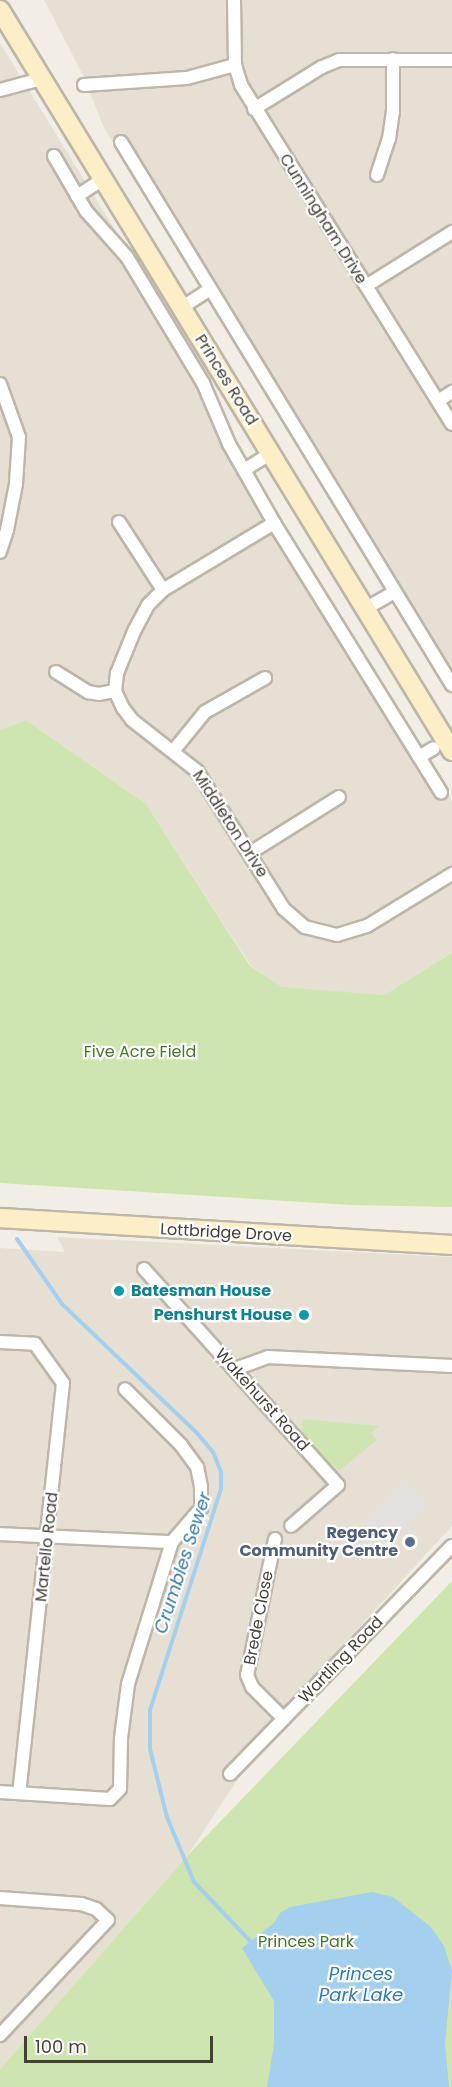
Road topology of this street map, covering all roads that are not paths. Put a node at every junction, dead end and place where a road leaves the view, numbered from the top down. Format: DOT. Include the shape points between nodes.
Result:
graph roads {
  1 [pos="234,0"];
  2 [pos="0,10"];
  3 [pos="393,59"];
  4 [pos="452,60"];
  5 [pos="236,65"];
  6 [pos="41,79"];
  7 [pos="84,85"];
  8 [pos="0,90"];
  9 [pos="254,109"];
  10 [pos="121,142"];
  11 [pos="54,156"];
  12 [pos="377,175"];
  13 [pos="102,180"];
  14 [pos="77,196"];
  15 [pos="452,232"];
  16 [pos="366,286"];
  17 [pos="210,289"];
  18 [pos="181,308"];
  19 [pos="0,384"];
  20 [pos="452,392"];
  21 [pos="438,401"];
  22 [pos="452,424"];
  23 [pos="271,453"];
  24 [pos="243,470"];
  25 [pos="119,522"];
  26 [pos="274,523"];
  27 [pos="0,552"];
  28 [pos="163,590"];
  29 [pos="394,592"];
  30 [pos="365,609"];
  31 [pos="56,672"];
  32 [pos="265,678"];
  33 [pos="452,685"];
  34 [pos="115,691"];
  35 [pos="434,748"];
  36 [pos="174,750"];
  37 [pos="452,751"];
  38 [pos="419,757"];
  39 [pos="441,792"];
  40 [pos="339,797"];
  41 [pos="250,853"];
  42 [pos="452,874"];
  43 [pos="0,1218"];
  44 [pos="452,1245"];
  45 [pos="144,1269"];
  46 [pos="0,1342"];
  47 [pos="452,1366"];
  48 [pos="235,1369"];
  49 [pos="125,1389"];
  50 [pos="291,1526"];
  51 [pos="0,1534"];
  52 [pos="48,1537"];
  53 [pos="275,1539"];
  54 [pos="172,1542"];
  55 [pos="452,1546"];
  56 [pos="284,1719"];
  57 [pos="231,1774"];
  58 [pos="0,1792"];
  59 [pos="19,1793"];
  60 [pos="0,1898"];
  61 [pos="0,2035"];
  1 -- 5 [label="street, Cunningham Drive"];
  2 -- 6 [label="street, Princes Road"];
  3 -- 4 [label="street"];
  3 -- 9 [label="street" via="339,60"];
  3 -- 12 [label="street" via="390,139"];
  5 -- 7 [label="street" via="187,78"];
  5 -- 9 [label="street, Cunningham Drive"];
  6 -- 8 [label="street"];
  6 -- 13 [label="street, Princes Road"];
  9 -- 16 [label="street, Cunningham Drive"];
  10 -- 17 [label="street, Princes Road"];
  11 -- 14 [label="street, Princes Road"];
  13 -- 14 [label="street"];
  13 -- 18 [label="street, Princes Road"];
  14 -- 24 [label="street, Princes Road" via="127,256 192,363"];
  15 -- 16 [label="street"];
  16 -- 21 [label="street, Cunningham Drive"];
  17 -- 18 [label="street"];
  17 -- 29 [label="street, Princes Road"];
  18 -- 23 [label="street, Princes Road"];
  19 -- 27 [label="street" via="19,437 16,484"];
  20 -- 21 [label="street"];
  21 -- 22 [label="street, Cunningham Drive"];
  23 -- 24 [label="street"];
  23 -- 30 [label="street, Princes Road"];
  24 -- 26 [label="street, Princes Road"];
  25 -- 28 [label="street"];
  26 -- 28 [label="street"];
  26 -- 38 [label="street, Princes Road"];
  28 -- 34 [label="street" via="148,605 135,629 123,655"];
  29 -- 30 [label="street"];
  29 -- 33 [label="street, Princes Road"];
  30 -- 37 [label="street, Princes Road"];
  31 -- 34 [label="street" via="88,692"];
  32 -- 36 [label="street" via="205,712"];
  34 -- 36 [label="street, Middleton Drive" via="132,720"];
  35 -- 38 [label="street"];
  36 -- 41 [label="street, Middleton Drive" via="197,771"];
  38 -- 39 [label="street, Princes Road"];
  40 -- 41 [label="street"];
  41 -- 42 [label="street, Middleton Drive" via="284,909 305,927 337,935 367,926"];
  43 -- 44 [label="street, Lottbridge Drove"];
  45 -- 48 [label="street, Wakehurst Road"];
  46 -- 52 [label="street, Martello Road" via="35,1344 63,1383"];
  47 -- 48 [label="street" via="268,1357"];
  48 -- 50 [label="street, Wakehurst Road" via="338,1485"];
  49 -- 54 [label="street" via="197,1467 201,1508"];
  51 -- 52 [label="street"];
  52 -- 54 [label="street"];
  52 -- 59 [label="street, Martello Road"];
  53 -- 56 [label="street, Brede Close" via="247,1675 252,1687"];
  54 -- 59 [label="street" via="128,1684 120,1789 110,1799"];
  55 -- 56 [label="street, Wartling Road"];
  56 -- 57 [label="street, Wartling Road"];
  58 -- 59 [label="street"];
  60 -- 61 [label="street" via="81,1904 96,1909 108,1920"];
}
